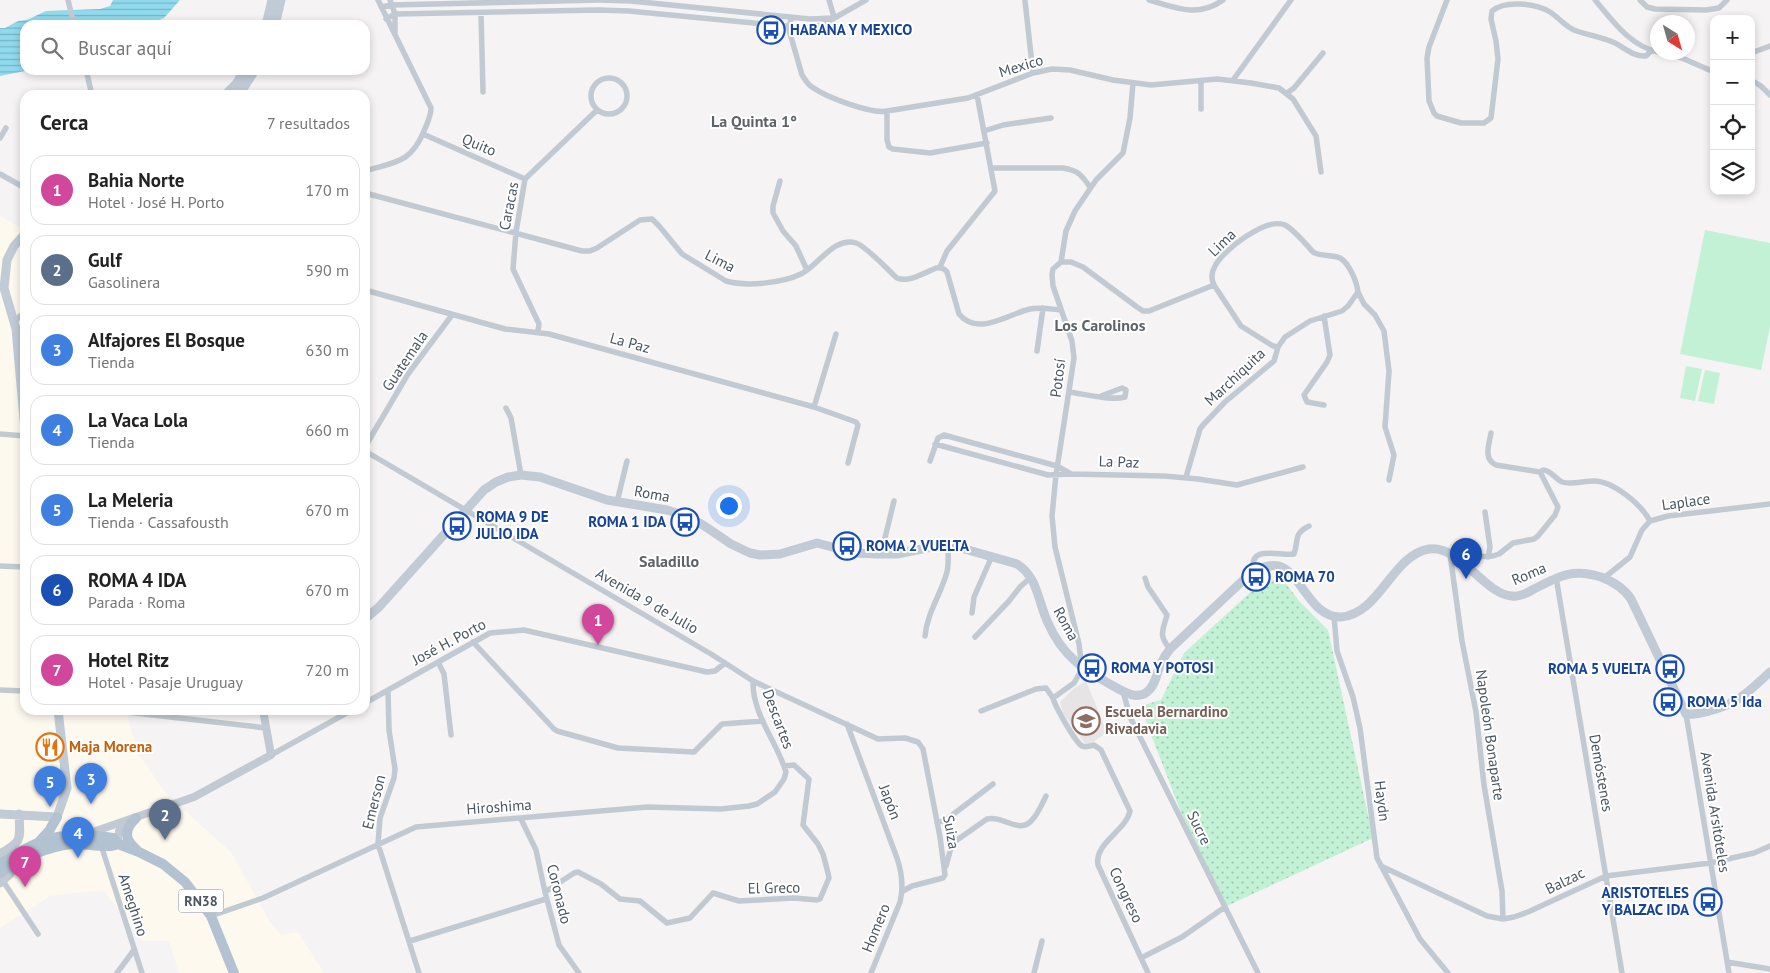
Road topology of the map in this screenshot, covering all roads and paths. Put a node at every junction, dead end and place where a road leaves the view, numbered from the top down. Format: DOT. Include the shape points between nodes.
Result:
graph roads {
  1 [pos="68,0"];
  2 [pos="272,0"];
  3 [pos="281,0"];
  4 [pos="378,0"];
  5 [pos="599,0"];
  6 [pos="829,0"];
  7 [pos="866,0"];
  8 [pos="1023,0"];
  9 [pos="1149,0"];
  10 [pos="1223,0"];
  11 [pos="1291,0"];
  12 [pos="1447,0"];
  13 [pos="1595,0"];
  14 [pos="1640,0"];
  15 [pos="1727,0"];
  16 [pos="631,1"];
  17 [pos="391,2"];
  18 [pos="442,2"];
  19 [pos="381,7"];
  20 [pos="629,11"];
  21 [pos="482,13"];
  22 [pos="394,14"];
  23 [pos="834,17"];
  24 [pos="790,18"];
  25 [pos="386,19"];
  26 [pos="73,20"];
  27 [pos="267,20"];
  28 [pos="276,20"];
  29 [pos="789,26"];
  30 [pos="395,34"];
  31 [pos="1770,46"];
  32 [pos="1650,50"];
  33 [pos="1755,52"];
  34 [pos="1323,53"];
  35 [pos="1650,54"];
  36 [pos="1687,60"];
  37 [pos="1710,70"];
  38 [pos="1033,73"];
  39 [pos="87,75"];
  40 [pos="242,75"];
  41 [pos="252,75"];
  42 [pos="1201,80"];
  43 [pos="1233,80"];
  44 [pos="1755,82"];
  45 [pos="1133,83"];
  46 [pos="91,90"];
  47 [pos="230,90"];
  48 [pos="242,90"];
  49 [pos="483,92"];
  50 [pos="1287,93"];
  51 [pos="977,95"];
  52 [pos="1770,96"];
  53 [pos="1201,109"];
  54 [pos="597,110"];
  55 [pos="887,111"];
  56 [pos="1051,118"];
  57 [pos="6,128"];
  58 [pos="984,131"];
  59 [pos="422,134"];
  60 [pos="0,138"];
  61 [pos="986,143"];
  62 [pos="992,168"];
  63 [pos="370,170"];
  64 [pos="1321,172"];
  65 [pos="0,174"];
  66 [pos="525,179"];
  67 [pos="780,181"];
  68 [pos="20,185"];
  69 [pos="1090,187"];
  70 [pos="370,194"];
  71 [pos="516,232"];
  72 [pos="20,239"];
  73 [pos="1061,262"];
  74 [pos="940,267"];
  75 [pos="807,270"];
  76 [pos="1214,285"];
  77 [pos="2,291"];
  78 [pos="370,291"];
  79 [pos="1358,292"];
  80 [pos="0,307"];
  81 [pos="1043,308"];
  82 [pos="1061,310"];
  83 [pos="452,315"];
  84 [pos="1324,316"];
  85 [pos="20,318"];
  86 [pos="14,322"];
  87 [pos="538,331"];
  88 [pos="836,334"];
  89 [pos="1278,347"];
  90 [pos="1037,351"];
  91 [pos="20,381"];
  92 [pos="1069,392"];
  93 [pos="1101,396"];
  94 [pos="1324,404"];
  95 [pos="814,407"];
  96 [pos="506,408"];
  97 [pos="1491,432"];
  98 [pos="0,434"];
  99 [pos="20,436"];
  100 [pos="370,440"];
  101 [pos="935,444"];
  102 [pos="370,452"];
  103 [pos="930,460"];
  104 [pos="627,461"];
  105 [pos="848,463"];
  106 [pos="1057,466"];
  107 [pos="1303,467"];
  108 [pos="1540,472"];
  109 [pos="1071,474"];
  110 [pos="521,475"];
  111 [pos="1056,475"];
  112 [pos="1186,477"];
  113 [pos="1389,480"];
  114 [pos="894,501"];
  115 [pos="617,502"];
  116 [pos="1770,504"];
  117 [pos="465,510"];
  118 [pos="1485,512"];
  119 [pos="1650,520"];
  120 [pos="1309,526"];
  121 [pos="948,544"];
  122 [pos="881,554"];
  123 [pos="1450,554"];
  124 [pos="992,556"];
  125 [pos="1488,557"];
  126 [pos="0,566"];
  127 [pos="1467,566"];
  128 [pos="20,568"];
  129 [pos="1253,571"];
  130 [pos="1031,577"];
  131 [pos="1145,578"];
  132 [pos="1556,578"];
  133 [pos="1604,578"];
  134 [pos="972,613"];
  135 [pos="370,615"];
  136 [pos="1334,616"];
  137 [pos="925,636"];
  138 [pos="975,637"];
  139 [pos="473,642"];
  140 [pos="1170,649"];
  141 [pos="438,662"];
  142 [pos="725,663"];
  143 [pos="1082,668"];
  144 [pos="1770,672"];
  145 [pos="753,681"];
  146 [pos="0,690"];
  147 [pos="20,691"];
  148 [pos="388,691"];
  149 [pos="1123,692"];
  150 [pos="1053,698"];
  151 [pos="370,700"];
  152 [pos="982,710"];
  153 [pos="1686,714"];
  154 [pos="59,715"];
  155 [pos="153,715"];
  156 [pos="264,715"];
  157 [pos="343,715"];
  158 [pos="763,721"];
  159 [pos="847,724"];
  160 [pos="266,728"];
  161 [pos="451,735"];
  162 [pos="923,749"];
  163 [pos="271,755"];
  164 [pos="784,766"];
  165 [pos="993,784"];
  166 [pos="1046,796"];
  167 [pos="0,814"];
  168 [pos="19,814"];
  169 [pos="57,818"];
  170 [pos="521,819"];
  171 [pos="131,820"];
  172 [pos="937,824"];
  173 [pos="83,835"];
  174 [pos="71,836"];
  175 [pos="38,843"];
  176 [pos="378,844"];
  177 [pos="101,845"];
  178 [pos="121,845"];
  179 [pos="1770,846"];
  180 [pos="139,852"];
  181 [pos="0,854"];
  182 [pos="1710,863"];
  183 [pos="0,864"];
  184 [pos="14,864"];
  185 [pos="1381,866"];
  186 [pos="945,871"];
  187 [pos="1606,876"];
  188 [pos="1,879"];
  189 [pos="903,891"];
  190 [pos="546,896"];
  191 [pos="1225,907"];
  192 [pos="211,916"];
  193 [pos="1503,919"];
  194 [pos="38,934"];
  195 [pos="1042,940"];
  196 [pos="410,941"];
  197 [pos="134,950"];
  198 [pos="1142,958"];
  199 [pos="1727,962"];
  200 [pos="1770,969"];
  201 [pos="117,973"];
  202 [pos="142,973"];
  203 [pos="234,973"];
  204 [pos="419,973"];
  205 [pos="579,973"];
  206 [pos="871,973"];
  207 [pos="1034,973"];
  208 [pos="1148,973"];
  209 [pos="1258,973"];
  210 [pos="1448,973"];
  211 [pos="1622,973"];
  212 [pos="1729,973"];
  1 -- 26 [label="street"];
  2 -- 27 [label="main road"];
  3 -- 28 [label="main road"];
  4 -- 19 [label="street"];
  5 -- 16 [label="street"];
  5 -- 18 [label="street"];
  6 -- 23 [label="street"];
  7 -- 23 [label="street"];
  8 -- 38 [label="street"];
  9 -- 10 [label="street" via="1189,10 1207,9"];
  11 -- 43 [label="street"];
  12 -- 35 [label="street" via="1427,58 1429,101 1437,116 1455,122 1484,123 1491,118 1498,48 1491,19 1492,11 1500,5 1538,6 1575,30 1610,41 1640,57"];
  13 -- 32 [label="street" via="1625,34"];
  14 -- 15 [label="street" via="1654,9 1706,10 1719,8"];
  16 -- 20 [label="street"];
  16 -- 24 [label="street"];
  17 -- 18 [label="street"];
  17 -- 19 [label="street"];
  17 -- 22 [label="street"];
  19 -- 25 [label="street"];
  20 -- 21 [label="street"];
  20 -- 29 [label="street"];
  21 -- 22 [label="street"];
  21 -- 49 [label="street"];
  22 -- 25 [label="street"];
  22 -- 30 [label="street"];
  23 -- 24 [label="street"];
  23 -- 29 [label="street" via="813,28"];
  24 -- 29 [label="street, Mexico"];
  25 -- 30 [label="street"];
  29 -- 55 [label="street, Mexico" via="802,75 811,86 874,112"];
  30 -- 59 [label="street" via="430,104 431,113"];
  31 -- 33 [label="street"];
  34 -- 50 [label="street"];
  36 -- 37 [label="street"];
  38 -- 45 [label="street, Mexico" via="1070,70"];
  38 -- 51 [label="street, Mexico"];
  39 -- 46 [label="street"];
  40 -- 47 [label="main road"];
  41 -- 48 [label="main road"];
  42 -- 43 [label="street, Mexico"];
  42 -- 45 [label="street, Mexico" via="1160,85"];
  42 -- 53 [label="street"];
  43 -- 50 [label="street, Mexico" via="1279,88"];
  44 -- 52 [label="street"];
  45 -- 69 [label="street, Potosí" via="1123,153"];
  50 -- 64 [label="street" via="1316,136"];
  51 -- 55 [label="street, Mexico"];
  51 -- 58 [label="street"];
  54 -- 54 [label="street" via="608,114 624,107 628,96 620,81 602,79 593,87 591,99"];
  54 -- 66 [label="street, Caracas"];
  55 -- 61 [label="street" via="887,140 893,149 930,153"];
  56 -- 58 [label="street"];
  57 -- 60 [label="street"];
  58 -- 61 [label="street"];
  59 -- 63 [label="street" via="408,157"];
  59 -- 66 [label="street, Quito"];
  61 -- 62 [label="street"];
  62 -- 69 [label="street" via="1064,168 1078,171"];
  62 -- 74 [label="street" via="994,195 947,251"];
  65 -- 68 [label="street"];
  66 -- 71 [label="street, Caracas"];
  67 -- 75 [label="street" via="773,213 796,246"];
  69 -- 73 [label="street, Potosí" via="1069,222"];
  70 -- 71 [label="street, Lima"];
  71 -- 75 [label="street, Lima" via="590,251 640,220 652,219 682,254 731,283 767,283"];
  71 -- 87 [label="street, Caracas" via="513,269 539,324"];
  72 -- 77 [label="main road" via="6,260"];
  73 -- 76 [label="street" via="1083,267 1143,310 1154,310"];
  73 -- 82 [label="street, Potosí" via="1053,269 1052,280"];
  74 -- 75 [label="street, Lima" via="902,280 858,244 847,243 830,250"];
  74 -- 81 [label="street" via="947,272 959,314 968,320 992,322 1028,309"];
  76 -- 79 [label="street, Lima" via="1212,272 1222,256 1252,232 1277,223 1289,228 1318,255 1344,261"];
  76 -- 89 [label="street" via="1241,326"];
  77 -- 86 [label="main road"];
  78 -- 83 [label="street, La Paz"];
  79 -- 84 [label="street" via="1342,311"];
  79 -- 113 [label="street" via="1384,331 1389,371 1385,427 1394,455"];
  80 -- 86 [label="main road"];
  81 -- 82 [label="street"];
  81 -- 90 [label="street"];
  82 -- 92 [label="street, Potosí" via="1073,348"];
  83 -- 87 [label="street, La Paz" via="505,329"];
  83 -- 100 [label="street, Guatemala" via="412,368"];
  84 -- 89 [label="street, Marchiquita" via="1305,323 1285,337"];
  84 -- 94 [label="street" via="1330,355 1304,395 1307,402"];
  85 -- 86 [label="street"];
  86 -- 91 [label="main road"];
  87 -- 95 [label="street, La Paz"];
  88 -- 95 [label="street"];
  89 -- 112 [label="street, Marchiquita" via="1274,361 1200,428"];
  92 -- 93 [label="street"];
  92 -- 106 [label="street, Potosí"];
  95 -- 105 [label="street, La Paz" via="858,425"];
  96 -- 110 [label="street" via="511,418"];
  97 -- 108 [label="street" via="1490,462"];
  98 -- 99 [label="street"];
  101 -- 103 [label="street"];
  101 -- 106 [label="street" via="944,435"];
  101 -- 111 [label="street, La Paz"];
  102 -- 117 [label="street, Avenida 9 de Julio"];
  104 -- 115 [label="street"];
  106 -- 109 [label="street"];
  106 -- 111 [label="street, Potosí"];
  107 -- 112 [label="street, La Paz" via="1237,485"];
  108 -- 119 [label="street, Laplace" via="1546,470 1563,482 1608,484 1644,511"];
  108 -- 125 [label="street" via="1558,507 1556,515 1534,539 1518,541 1499,554"];
  109 -- 111 [label="street, La Paz"];
  109 -- 112 [label="street, La Paz"];
  110 -- 115 [label="main road, Roma" via="540,477"];
  110 -- 117 [label="main road, Roma" via="496,482"];
  111 -- 143 [label="street, Potosí" via="1053,534 1080,644"];
  114 -- 122 [label="street"];
  115 -- 122 [label="main road, Roma" via="686,516 731,544 760,555 780,554 817,544 855,553"];
  116 -- 119 [label="street, Laplace"];
  117 -- 135 [label="main road, Roma"];
  117 -- 142 [label="street, Avenida 9 de Julio"];
  118 -- 125 [label="street" via="1490,547"];
  119 -- 133 [label="street" via="1630,557"];
  120 -- 129 [label="street" via="1296,537 1294,554 1259,554 1252,563"];
  121 -- 122 [label="main road, Roma"];
  121 -- 124 [label="main road, Roma"];
  121 -- 137 [label="street" via="947,571"];
  123 -- 127 [label="main road, Roma"];
  123 -- 136 [label="main road, Roma" via="1435,549 1420,552 1407,560 1360,611"];
  123 -- 193 [label="street, Napoleón Bonaparte" via="1502,891"];
  124 -- 130 [label="main road, Roma" via="1017,564"];
  124 -- 134 [label="street" via="974,597"];
  125 -- 127 [label="street" via="1476,558"];
  126 -- 128 [label="street"];
  127 -- 132 [label="main road, Roma" via="1497,591 1513,596"];
  129 -- 136 [label="main road" via="1269,566 1280,567 1318,608"];
  129 -- 140 [label="main road, Roma"];
  130 -- 138 [label="street"];
  130 -- 143 [label="main road, Roma" via="1048,625 1066,653"];
  131 -- 140 [label="street" via="1167,615 1162,640"];
  132 -- 133 [label="main road, Roma" via="1574,572"];
  132 -- 187 [label="street, Demóstenes"];
  133 -- 153 [label="main road, Roma" via="1619,585 1632,599"];
  136 -- 185 [label="street, Haydn" via="1337,651 1360,728 1376,853"];
  139 -- 141 [label="street, José H. Porto"];
  139 -- 142 [label="street, José H. Porto" via="490,633 524,630 707,672 715,671"];
  139 -- 158 [label="street" via="554,729 618,748 690,753 722,724"];
  140 -- 149 [label="main road, Roma" via="1147,693 1140,696"];
  141 -- 148 [label="street, José H. Porto"];
  141 -- 161 [label="street" via="444,674"];
  142 -- 145 [label="street, Avenida 9 de Julio"];
  143 -- 149 [label="main road, Roma"];
  143 -- 150 [label="street" via="1074,682"];
  144 -- 153 [label="main road" via="1733,703 1693,715"];
  145 -- 158 [label="street, Descartes"];
  145 -- 159 [label="street, Avenida 9 de Julio"];
  146 -- 147 [label="street"];
  148 -- 151 [label="street, José H. Porto"];
  148 -- 176 [label="street, Emerson" via="395,769 380,818"];
  149 -- 191 [label="street, Sucre" via="1130,717"];
  150 -- 152 [label="street" via="1046,688 1036,689"];
  150 -- 198 [label="street, Congreso" via="1080,744 1086,747 1094,745 1101,750 1130,811 1127,820 1099,852 1097,859"];
  153 -- 182 [label="street, Avenida Arsitóteles"];
  154 -- 169 [label="main road" via="67,788"];
  155 -- 160 [label="street"];
  156 -- 160 [label="street"];
  157 -- 163 [label="street"];
  158 -- 164 [label="street, Descartes"];
  159 -- 162 [label="street, Avenida 9 de Julio" via="878,739 911,739"];
  159 -- 189 [label="street, Japón" via="897,858"];
  160 -- 163 [label="street"];
  162 -- 172 [label="street, Suiza"];
  163 -- 171 [label="street" via="194,797"];
  164 -- 170 [label="street, Hiroshima" via="784,779 775,792 749,806 722,809 647,807"];
  164 -- 190 [label="street, El Greco" via="794,765 809,778 803,825 821,849 829,878 820,898 739,901 713,893 690,918 667,923 640,900 620,900 601,884 578,872"];
  165 -- 172 [label="street"];
  166 -- 186 [label="street" via="1027,824 1017,826 998,818 988,819 956,840"];
  167 -- 168 [label="main road"];
  168 -- 169 [label="main road"];
  168 -- 181 [label="main road" via="20,837 15,846"];
  169 -- 174 [label="main road" via="58,833"];
  169 -- 175 [label="main road"];
  170 -- 176 [label="street, Hiroshima" via="426,825"];
  170 -- 190 [label="street, Coronado" via="536,850"];
  171 -- 173 [label="street"];
  171 -- 178 [label="street" via="119,830"];
  171 -- 180 [label="main road" via="127,836"];
  172 -- 186 [label="street, Suiza"];
  173 -- 174 [label="main road, RN38"];
  173 -- 178 [label="main road, RN38" via="113,838"];
  174 -- 175 [label="main road, RN38"];
  175 -- 183 [label="main road, RN38"];
  175 -- 184 [label="main road"];
  176 -- 192 [label="street, Hiroshima" via="263,898"];
  176 -- 196 [label="street, Emerson"];
  177 -- 178 [label="main road, RN38"];
  177 -- 184 [label="main road, RN38" via="56,847"];
  177 -- 197 [label="street, Ameghino"];
  178 -- 180 [label="main road, RN38"];
  179 -- 182 [label="street, Balzac"];
  180 -- 192 [label="main road, RN38" via="163,864 185,882"];
  182 -- 187 [label="street, Balzac"];
  182 -- 199 [label="street, Avenida Arsitóteles"];
  184 -- 188 [label="main road, RN38"];
  185 -- 193 [label="street" via="1487,916"];
  185 -- 210 [label="street, Haydn" via="1420,939"];
  186 -- 189 [label="street, Suiza" via="943,878"];
  187 -- 193 [label="street, Balzac" via="1528,912"];
  187 -- 211 [label="street, Demóstenes"];
  188 -- 194 [label="street"];
  189 -- 206 [label="street, Homero"];
  190 -- 196 [label="street, El Greco"];
  190 -- 205 [label="street, Coronado" via="559,945"];
  191 -- 198 [label="street" via="1182,937"];
  191 -- 209 [label="street, Sucre"];
  192 -- 203 [label="main road, RN38"];
  195 -- 207 [label="street"];
  196 -- 204 [label="street, Emerson"];
  197 -- 201 [label="street"];
  197 -- 202 [label="street, Ameghino"];
  198 -- 208 [label="street, Congreso"];
  199 -- 200 [label="street"];
  199 -- 212 [label="street, Avenida Arsitóteles"];
}
